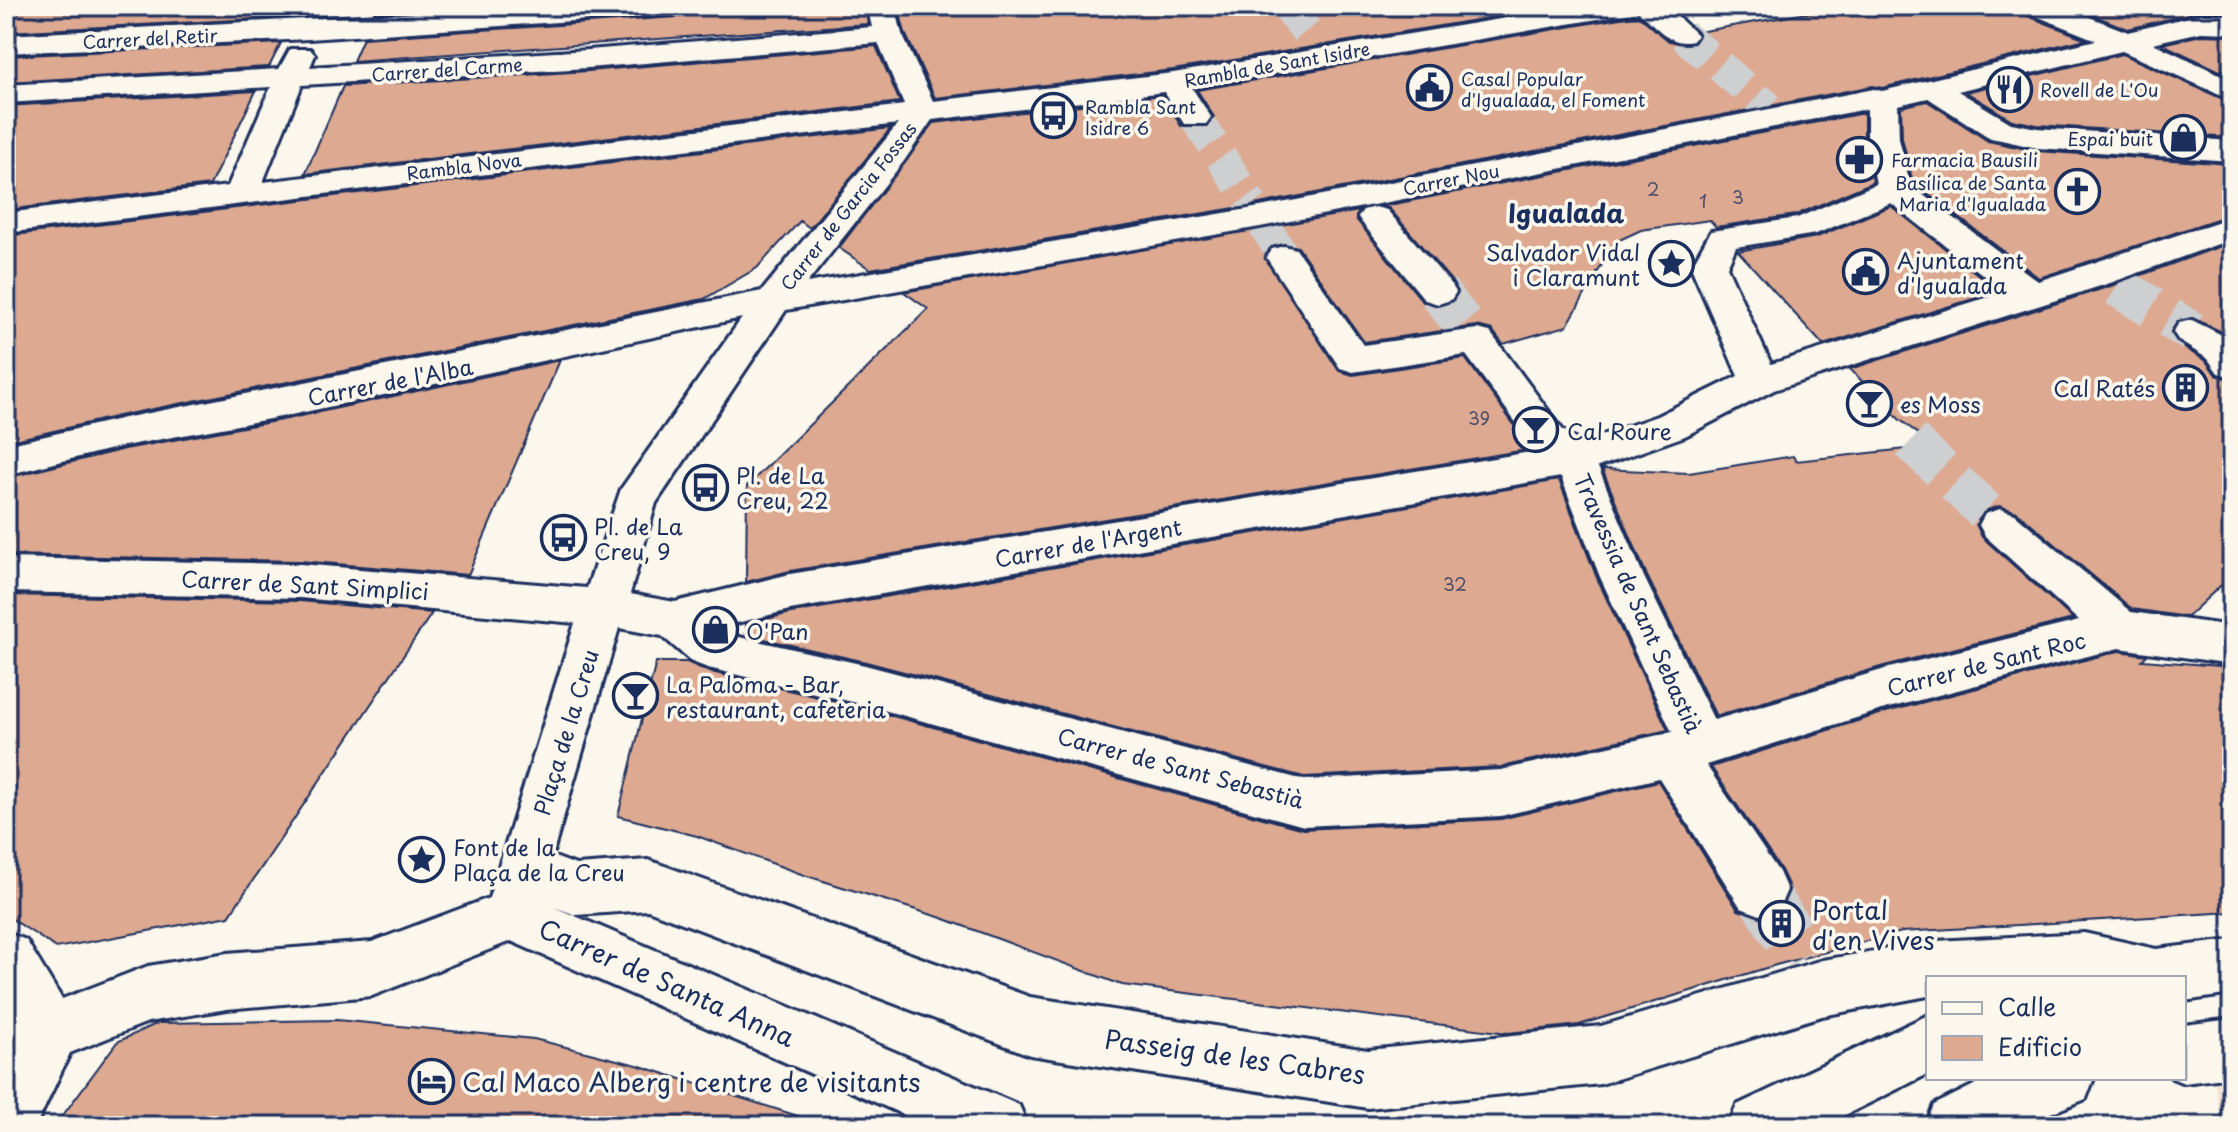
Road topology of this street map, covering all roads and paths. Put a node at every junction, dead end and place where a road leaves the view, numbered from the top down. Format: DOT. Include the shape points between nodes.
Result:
graph roads {
  1 [pos="677,6"];
  2 [pos="1630,6"];
  3 [pos="1649,6"];
  4 [pos="2036,6"];
  5 [pos="314,18"];
  6 [pos="885,20"];
  7 [pos="2232,24"];
  8 [pos="1683,35"];
  9 [pos="2123,40"];
  10 [pos="6,44"];
  11 [pos="291,79"];
  12 [pos="1173,82"];
  13 [pos="1933,88"];
  14 [pos="2232,91"];
  15 [pos="6,94"];
  16 [pos="1882,100"];
  17 [pos="922,112"];
  18 [pos="1195,117"];
  19 [pos="2232,151"];
  20 [pos="1894,189"];
  21 [pos="242,193"];
  22 [pos="1367,206"];
  23 [pos="6,223"];
  24 [pos="2232,227"];
  25 [pos="1284,257"];
  26 [pos="1438,292"];
  27 [pos="2033,295"];
  28 [pos="774,300"];
  29 [pos="2192,332"];
  30 [pos="2232,364"];
  31 [pos="1760,381"];
  32 [pos="6,460"];
  33 [pos="1575,460"];
  34 [pos="2000,525"];
  35 [pos="6,575"];
  36 [pos="603,607"];
  37 [pos="675,620"];
  38 [pos="2119,629"];
  39 [pos="2232,645"];
  40 [pos="1687,749"];
  41 [pos="1760,890"];
  42 [pos="518,892"];
  43 [pos="6,959"];
  44 [pos="2232,967"];
  45 [pos="2147,976"];
  46 [pos="2159,976"];
  47 [pos="28,1041"];
  48 [pos="1926,1045"];
  49 [pos="2232,1048"];
  50 [pos="2186,1054"];
  51 [pos="2058,1080"];
  52 [pos="6,1123"];
  53 [pos="998,1126"];
  54 [pos="1758,1126"];
  55 [pos="1955,1126"];
  1 -- 5 [label="street, Carrer del Retir"];
  2 -- 12 [label="street, Rambla de Sant Isidre" via="1319,46"];
  3 -- 8 [label="street"];
  4 -- 9 [label="street"];
  5 -- 10 [label="street, Carrer del Retir"];
  5 -- 11 [label="street"];
  6 -- 11 [label="street, Carrer del Carme" via="588,59"];
  6 -- 17 [label="street"];
  7 -- 9 [label="street, Carrer Nou" via="2201,23"];
  9 -- 13 [label="street, Carrer Nou"];
  9 -- 14 [label="street"];
  11 -- 15 [label="street, Carrer del Carme"];
  11 -- 21 [label="street"];
  12 -- 17 [label="street, Rambla de Sant Isidre"];
  12 -- 18 [label="street"];
  13 -- 16 [label="street, Carrer Nou"];
  13 -- 19 [label="street" via="2001,131"];
  16 -- 20 [label="street" via="1883,138"];
  16 -- 22 [label="street, Carrer Nou" via="1774,112"];
  17 -- 21 [label="street, Rambla Nova"];
  17 -- 28 [label="street, Carrer de Garcia Fossas"];
  20 -- 27 [label="street"];
  20 -- 31 [label="street" via="1804,227 1723,238 1709,267"];
  21 -- 23 [label="street, Rambla Nova"];
  22 -- 26 [label="street"];
  22 -- 28 [label="street, Carrer Nou" via="1259,215"];
  24 -- 27 [label="street, Carrer de l'Argent" via="2108,280"];
  25 -- 33 [label="street" via="1353,359 1478,343 1548,439"];
  27 -- 31 [label="street, Carrer de l'Argent"];
  28 -- 32 [label="street, Carrer de l'Alba"];
  28 -- 36 [label="street, Plaça de la Creu" via="636,500"];
  29 -- 30 [label="street" via="2221,350"];
  31 -- 33 [label="street, Carrer de l'Argent" via="1671,426"];
  33 -- 37 [label="street, Carrer de l'Argent" via="790,592"];
  33 -- 40 [label="street, Travessia de Sant Sebastià"];
  34 -- 38 [label="street, Carrer de Sant Roc"];
  35 -- 36 [label="street, Carrer de Sant Simplici" via="300,581"];
  36 -- 37 [label="street, Carrer de l'Argent"];
  36 -- 42 [label="street, Plaça de la Creu"];
  37 -- 40 [label="street, Carrer de Sant Sebastià" via="708,649 895,692 1304,803 1501,793"];
  38 -- 39 [label="street"];
  38 -- 40 [label="street, Carrer de Sant Roc" via="1885,689"];
  40 -- 41 [label="street, Travessia de Sant Sebastià"];
  42 -- 45 [label="street, Passeig de les Cabres" via="648,885 1030,1026 1368,1079 1601,1055 1812,973 2084,960"];
  42 -- 47 [label="street" via="372,969 227,981 148,994"];
  42 -- 53 [label="street, Carrer de Santa Anna"];
  43 -- 47 [label="street"];
  44 -- 46 [label="street, Passeig de les Cabres"];
  47 -- 52 [label="street"];
  48 -- 54 [label="street"];
  49 -- 50 [label="street"];
  51 -- 55 [label="street"];
}
